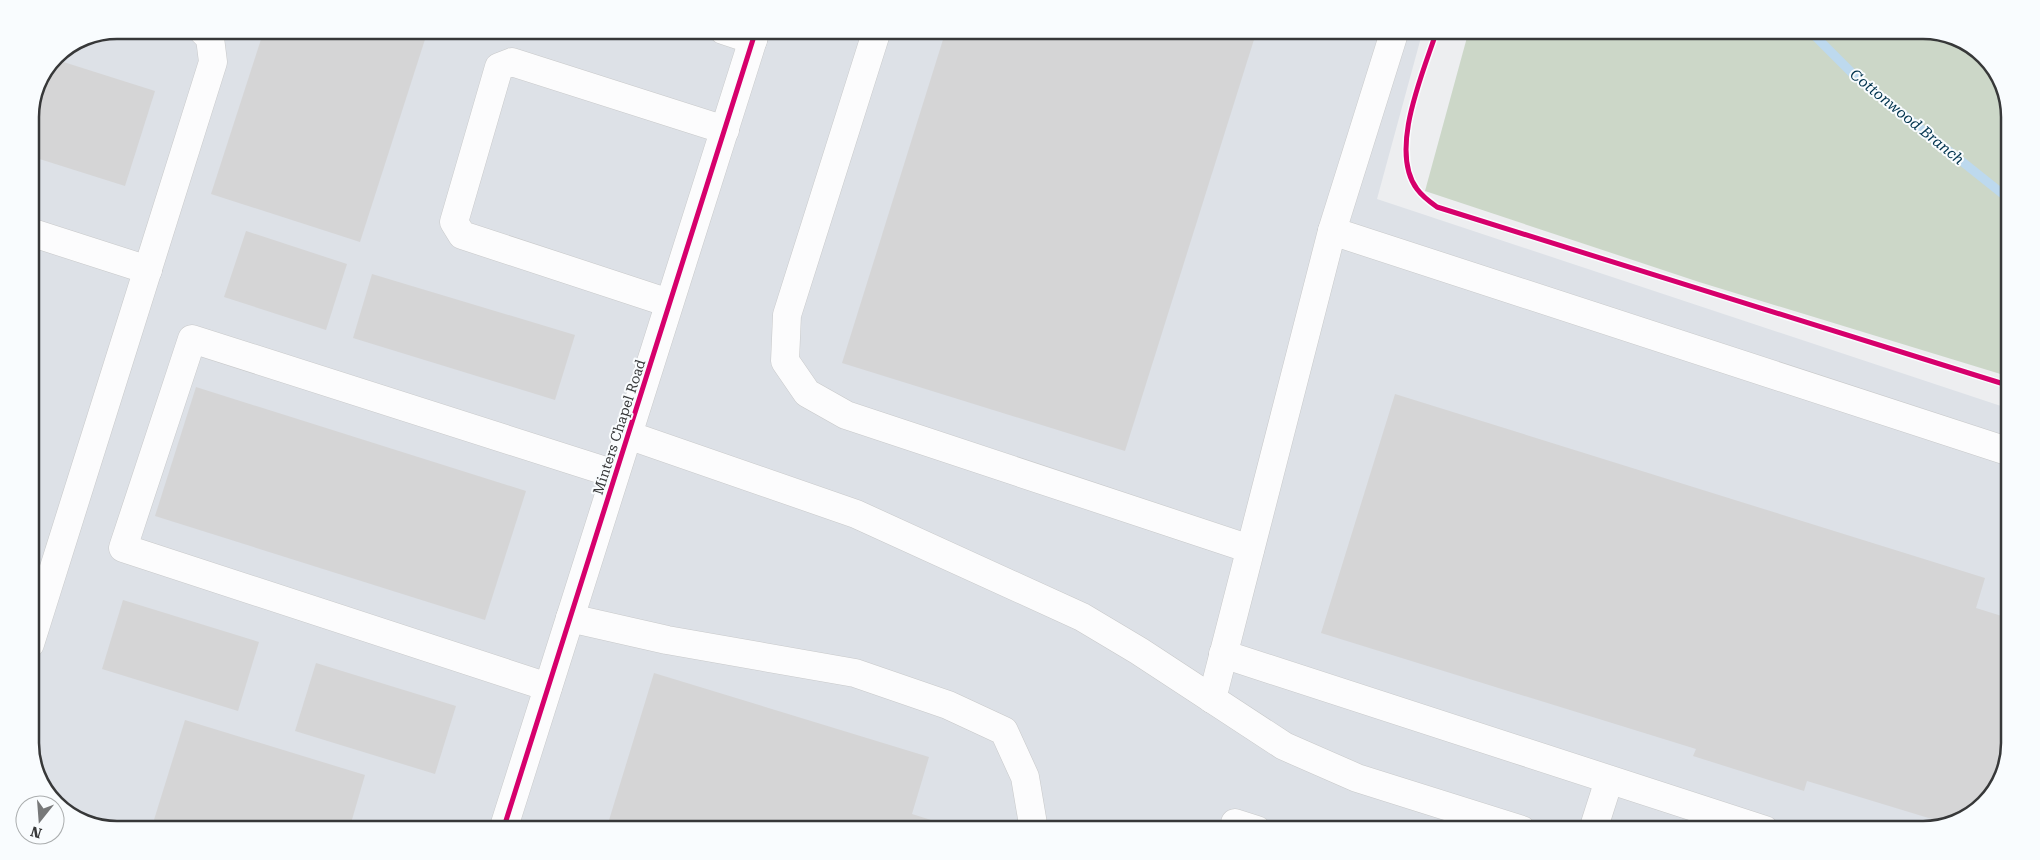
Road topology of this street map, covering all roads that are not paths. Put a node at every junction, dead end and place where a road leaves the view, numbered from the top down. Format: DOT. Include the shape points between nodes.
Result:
graph roads {
  1 [pos="210,39"];
  2 [pos="754,39"];
  3 [pos="874,39"];
  4 [pos="1393,39"];
  5 [pos="725,130"];
  6 [pos="1332,231"];
  7 [pos="39,235"];
  8 [pos="148,270"];
  9 [pos="669,303"];
  10 [pos="628,435"];
  11 [pos="2001,450"];
  12 [pos="615,474"];
  13 [pos="1250,549"];
  14 [pos="39,615"];
  15 [pos="570,618"];
  16 [pos="1223,654"];
  17 [pos="548,687"];
  18 [pos="1212,699"];
  19 [pos="1608,780"];
  20 [pos="506,821"];
  21 [pos="1033,821"];
  22 [pos="1493,821"];
  23 [pos="1596,821"];
  24 [pos="1737,821"];
  1 -- 8 [label="street" via="213,62"];
  2 -- 5 [label="street, Minters Chapel Road"];
  3 -- 13 [label="street" via="787,315 785,361 807,393 846,415"];
  4 -- 6 [label="street"];
  5 -- 9 [label="street, Minters Chapel Road"];
  5 -- 9 [label="street" via="512,62 499,67 454,222 462,235"];
  6 -- 11 [label="street"];
  6 -- 13 [label="street"];
  7 -- 8 [label="street"];
  8 -- 14 [label="street"];
  9 -- 10 [label="street, Minters Chapel Road"];
  10 -- 12 [label="street, Minters Chapel Road"];
  10 -- 18 [label="street" via="856,514 1082,617"];
  12 -- 15 [label="street, Minters Chapel Road"];
  12 -- 17 [label="street" via="192,339 123,548"];
  13 -- 16 [label="street"];
  15 -- 17 [label="street, Minters Chapel Road"];
  15 -- 21 [label="street" via="667,640 855,673 956,709 1004,731 1026,776"];
  16 -- 18 [label="street"];
  16 -- 19 [label="street"];
  17 -- 20 [label="street, Minters Chapel Road"];
  18 -- 22 [label="street" via="1284,746 1357,778"];
  19 -- 23 [label="street"];
  19 -- 24 [label="street"];
}
